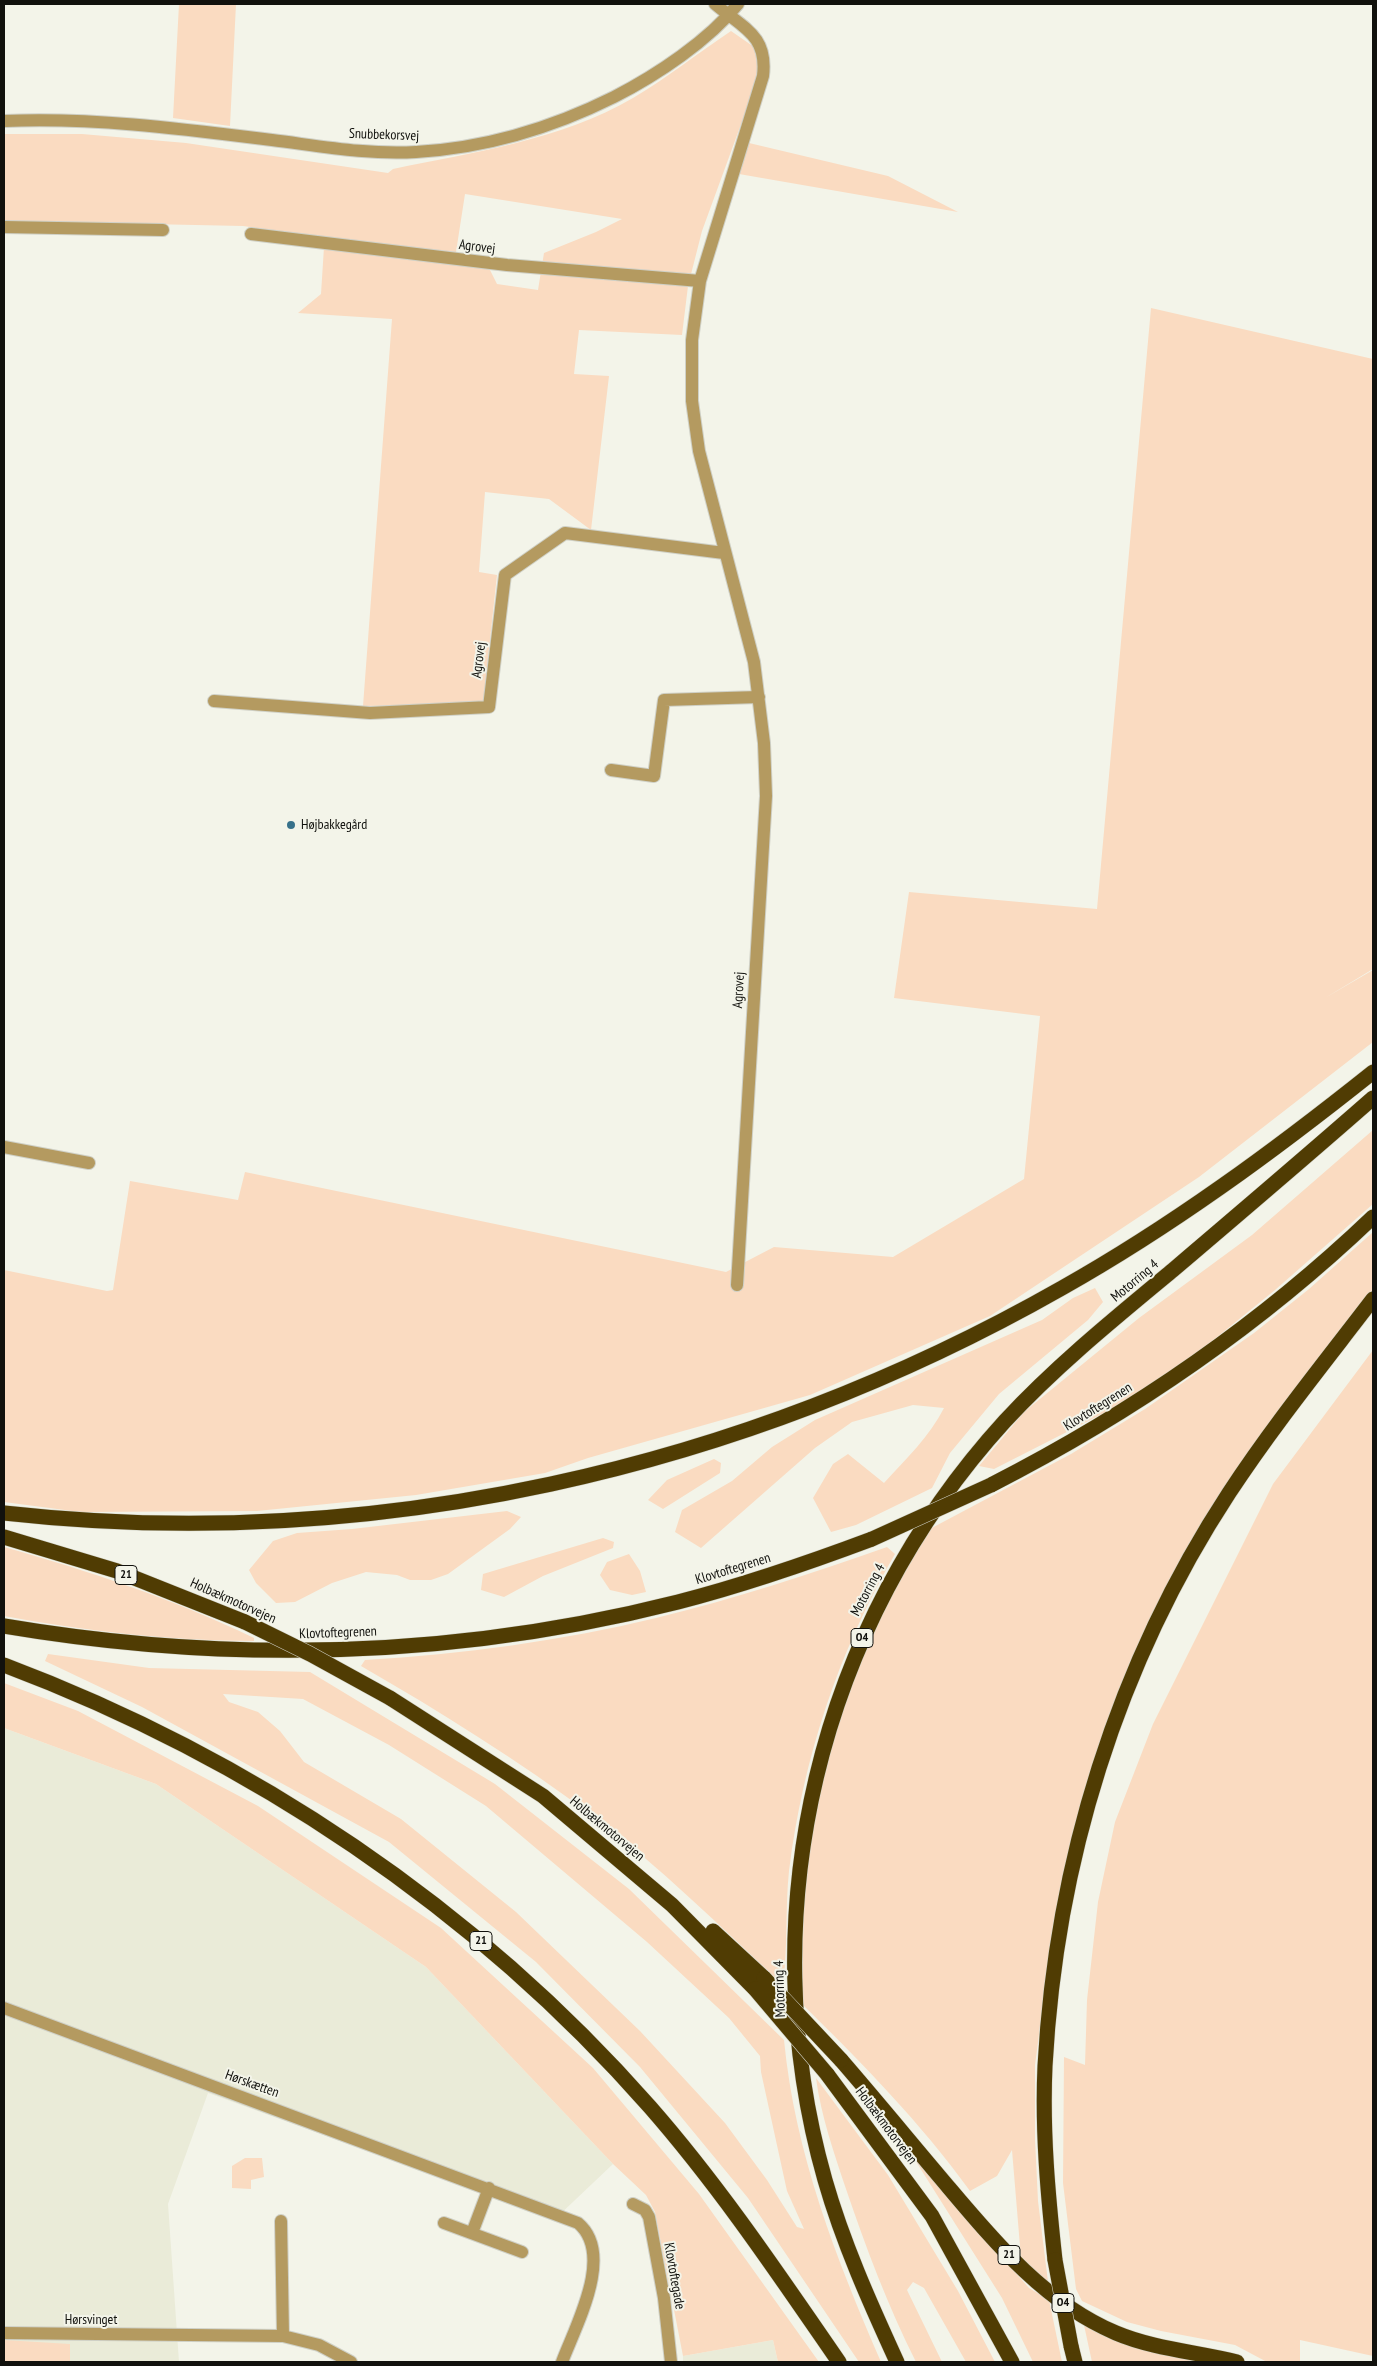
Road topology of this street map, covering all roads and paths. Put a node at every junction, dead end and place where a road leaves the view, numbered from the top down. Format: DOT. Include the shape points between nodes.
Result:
graph roads {
  1 [pos="716,4"];
  2 [pos="738,4"];
  3 [pos="729,15"];
  4 [pos="4,121"];
  5 [pos="4,227"];
  6 [pos="163,230"];
  7 [pos="251,234"];
  8 [pos="700,281"];
  9 [pos="724,553"];
  10 [pos="759,698"];
  11 [pos="214,701"];
  12 [pos="611,770"];
  13 [pos="1373,1072"];
  14 [pos="1373,1098"];
  15 [pos="4,1147"];
  16 [pos="89,1164"];
  17 [pos="1373,1217"];
  18 [pos="737,1284"];
  19 [pos="1373,1300"];
  20 [pos="4,1513"];
  21 [pos="4,1537"];
  22 [pos="4,1626"];
  23 [pos="4,1665"];
  24 [pos="759,1984"];
  25 [pos="4,2008"];
  26 [pos="489,2188"];
  27 [pos="633,2204"];
  28 [pos="281,2221"];
  29 [pos="444,2223"];
  30 [pos="472,2233"];
  31 [pos="522,2252"];
  32 [pos="4,2334"];
  33 [pos="283,2336"];
  34 [pos="350,2362"];
  35 [pos="562,2362"];
  36 [pos="671,2362"];
  37 [pos="839,2362"];
  38 [pos="897,2362"];
  39 [pos="1012,2362"];
  40 [pos="1075,2362"];
  41 [pos="1238,2362"];
  1 -- 3 [label="street"];
  2 -- 3 [label="street, Snubbekorsvej"];
  3 -- 4 [label="street, Snubbekorsvej" via="676,59 631,88 570,118 478,145 416,152 360,151 176,128 95,122"];
  3 -- 8 [label="street, Agrovej" via="762,46 764,76"];
  5 -- 6 [label="street"];
  7 -- 8 [label="street, Agrovej" via="507,265"];
  8 -- 9 [label="street, Agrovej" via="692,340 692,401 698,451"];
  9 -- 10 [label="street, Agrovej" via="754,662"];
  9 -- 11 [label="street, Agrovej" via="565,533 505,575 489,707 370,713"];
  10 -- 12 [label="street" via="664,700 654,776"];
  10 -- 18 [label="street, Agrovej" via="766,796"];
  13 -- 20 [label="highway" via="1229,1182 1063,1288 887,1377 833,1400 711,1443 576,1480 444,1505 359,1516 257,1522 136,1523"];
  14 -- 38 [label="highway, Motorring 4 / O4" via="1101,1330 1004,1422 951,1486 910,1546 860,1642 841,1690 821,1755 798,1882 796,2007 811,2119 825,2180 857,2272"];
  15 -- 16 [label="street"];
  17 -- 22 [label="highway, Klovtoftegrenen, bridge" via="1255,1320 1103,1424 991,1485 872,1539 805,1564 679,1602 566,1626 449,1643 354,1650 228,1650 114,1642"];
  19 -- 40 [label="highway, O4, bridge" via="1298,1396 1224,1502 1164,1604 1123,1696 1096,1773 1069,1876 1053,1975 1045,2067 1047,2184 1055,2260"];
  21 -- 24 [label="highway, Holbækmotorvejen / 21, bridge" via="116,1571 245,1622 390,1698 543,1796 596,1840 645,1869"];
  23 -- 37 [label="highway, 21" via="142,1724 266,1790 374,1859 477,1938 568,2020 664,2124 743,2223"];
  24 -- 39 [label="highway, Holbækmotorvejen / 21, bridge" via="932,2216"];
  24 -- 41 [label="highway, 21, bridge" via="841,2060 975,2218 1043,2288 1116,2333"];
  25 -- 26 [label="street, Hørskætten"];
  26 -- 30 [label="street"];
  26 -- 35 [label="street, Hørskætten" via="568,2217 586,2229 591,2238 595,2252 594,2267 586,2300"];
  27 -- 36 [label="street, Klovtoftegade" via="645,2210 649,2217 664,2298"];
  28 -- 33 [label="street"];
  29 -- 30 [label="street"];
  30 -- 31 [label="street"];
  32 -- 33 [label="street, Hørsvinget"];
  33 -- 34 [label="street, Hørsvinget" via="319,2345"];
}
